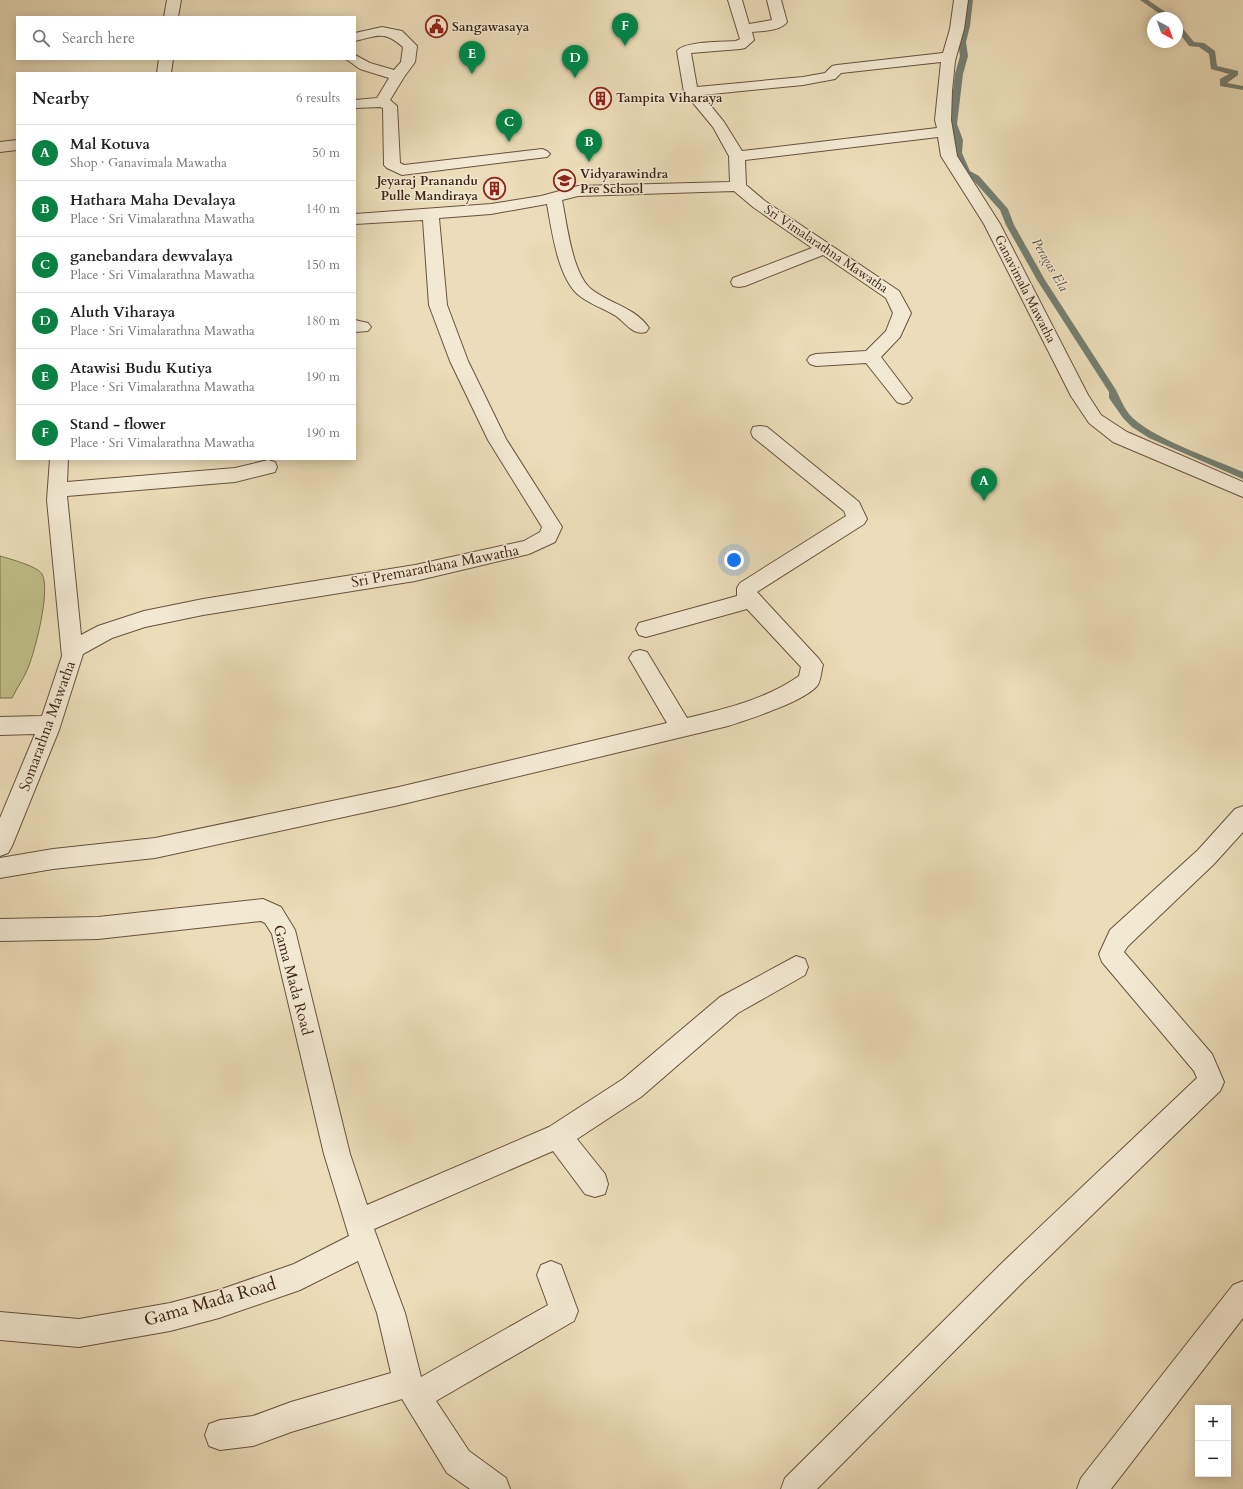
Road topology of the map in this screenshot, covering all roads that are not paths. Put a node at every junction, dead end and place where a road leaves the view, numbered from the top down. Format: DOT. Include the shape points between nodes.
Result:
graph roads {
  1 [pos="174,0"];
  2 [pos="735,0"];
  3 [pos="774,0"];
  4 [pos="961,0"];
  5 [pos="171,16"];
  6 [pos="744,29"];
  7 [pos="356,38"];
  8 [pos="949,57"];
  9 [pos="166,60"];
  10 [pos="355,60"];
  11 [pos="164,72"];
  12 [pos="397,76"];
  13 [pos="691,92"];
  14 [pos="382,102"];
  15 [pos="356,104"];
  16 [pos="945,132"];
  17 [pos="16,145"];
  18 [pos="0,147"];
  19 [pos="542,154"];
  20 [pos="737,156"];
  21 [pos="738,186"];
  22 [pos="554,198"];
  23 [pos="430,214"];
  24 [pos="356,219"];
  25 [pos="824,249"];
  26 [pos="739,282"];
  27 [pos="640,328"];
  28 [pos="871,357"];
  29 [pos="816,360"];
  30 [pos="903,398"];
  31 [pos="760,432"];
  32 [pos="58,460"];
  33 [pos="268,467"];
  34 [pos="58,490"];
  35 [pos="1243,490"];
  36 [pos="751,600"];
  37 [pos="646,629"];
  38 [pos="72,650"];
  39 [pos="640,658"];
  40 [pos="49,725"];
  41 [pos="0,726"];
  42 [pos="682,728"];
  43 [pos="1243,816"];
  44 [pos="0,846"];
  45 [pos="0,868"];
  46 [pos="0,930"];
  47 [pos="796,967"];
  48 [pos="558,1136"];
  49 [pos="595,1184"];
  50 [pos="362,1232"];
  51 [pos="551,1275"];
  52 [pos="1243,1295"];
  53 [pos="0,1326"];
  54 [pos="412,1390"];
  55 [pos="220,1435"];
  56 [pos="495,1489"];
  57 [pos="796,1489"];
  58 [pos="1092,1489"];
  1 -- 5 [label="street"];
  2 -- 6 [label="street"];
  3 -- 6 [label="street" via="780,22 770,26"];
  4 -- 8 [label="street, Ganavimala Mawatha" via="957,29"];
  6 -- 13 [label="street" via="747,40 740,45 688,48 684,51"];
  7 -- 12 [label="street" via="382,31 397,34 410,46 408,62"];
  8 -- 13 [label="street" via="836,69 830,76 803,81"];
  8 -- 16 [label="street, Ganavimala Mawatha"];
  9 -- 11 [label="street"];
  10 -- 12 [label="street"];
  12 -- 14 [label="street"];
  13 -- 20 [label="street" via="719,125"];
  14 -- 15 [label="street"];
  14 -- 19 [label="street" via="390,106 392,165 402,170"];
  16 -- 20 [label="street"];
  16 -- 35 [label="street, Ganavimala Mawatha" via="948,156 992,224 1080,396 1095,419 1120,437"];
  17 -- 18 [label="street"];
  20 -- 21 [label="street"];
  21 -- 22 [label="street" via="578,191"];
  21 -- 25 [label="street, Sri Vimalarathna Mawatha" via="759,204"];
  22 -- 23 [label="street"];
  22 -- 27 [label="street" via="561,237 575,282 584,292 632,318"];
  23 -- 24 [label="street"];
  23 -- 38 [label="street, Sri Premarathana Mawatha" via="438,305 459,361 497,440 552,527 548,536 529,547 415,573 144,619 105,632"];
  25 -- 26 [label="street"];
  25 -- 28 [label="street, Sri Vimalarathna Mawatha" via="893,295 902,313 894,333"];
  28 -- 29 [label="street"];
  28 -- 30 [label="street"];
  31 -- 36 [label="street" via="852,507 857,519 747,588 747,596"];
  32 -- 34 [label="street, Somarathna Mawatha"];
  33 -- 34 [label="street" via="235,475"];
  34 -- 38 [label="street, Somarathna Mawatha"];
  36 -- 37 [label="street"];
  36 -- 42 [label="street" via="812,664 809,680 796,690 764,704 728,717"];
  38 -- 40 [label="street, Somarathna Mawatha" via="73,656"];
  39 -- 42 [label="street"];
  40 -- 41 [label="street"];
  40 -- 44 [label="street, Somarathna Mawatha"];
  42 -- 45 [label="street" via="399,796 155,848 53,858"];
  43 -- 57 [label="street" via="1206,857 1119,938 1111,954 1203,1062 1210,1082 1014,1271"];
  46 -- 50 [label="street, Gama Mada Road" via="32,932 87,928 262,910 273,914 283,930 336,1154"];
  47 -- 48 [label="street" via="729,1005 632,1088"];
  48 -- 49 [label="street"];
  48 -- 50 [label="street"];
  50 -- 53 [label="street, Gama Mada Road" via="300,1276 219,1304 170,1317 78,1333"];
  50 -- 54 [label="street, Gama Mada Road"];
  51 -- 54 [label="street" via="564,1311"];
  52 -- 58 [label="street"];
  54 -- 55 [label="street" via="291,1417 253,1431"];
  54 -- 56 [label="street, Gama Mada Road" via="458,1462"];
}
